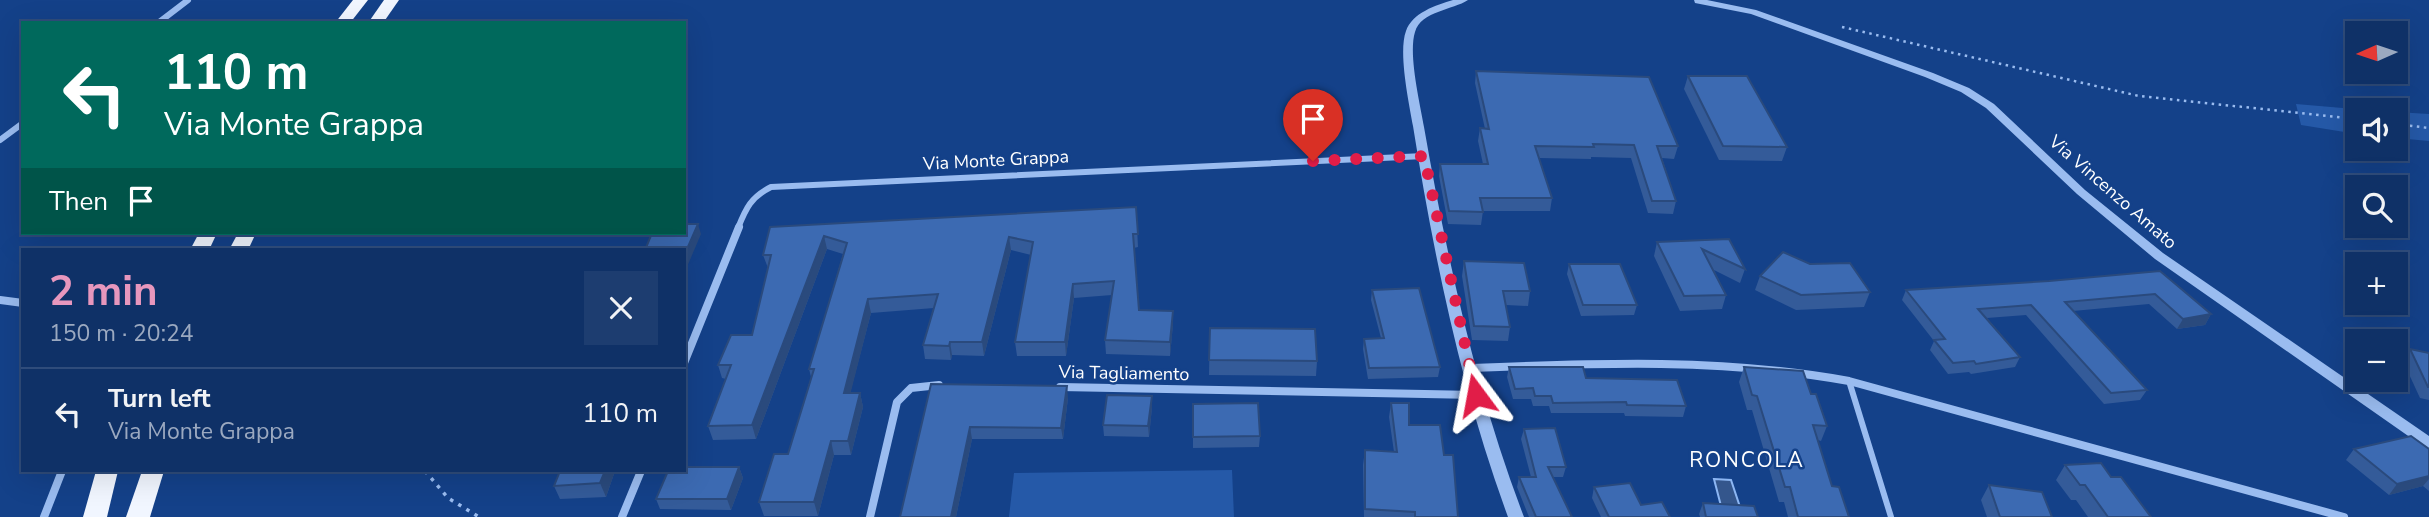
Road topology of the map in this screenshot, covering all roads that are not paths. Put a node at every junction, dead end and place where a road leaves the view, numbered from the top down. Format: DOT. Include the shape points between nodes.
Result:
graph roads {
  1 [pos="188,0"];
  2 [pos="361,0"];
  3 [pos="392,0"];
  4 [pos="1463,0"];
  5 [pos="1689,0"];
  6 [pos="1703,0"];
  7 [pos="1731,0"];
  8 [pos="1698,1"];
  9 [pos="1753,12"];
  10 [pos="161,21"];
  11 [pos="344,21"];
  12 [pos="376,21"];
  13 [pos="21,124"];
  14 [pos="0,140"];
  15 [pos="1424,156"];
  16 [pos="0,300"];
  17 [pos="21,303"];
  18 [pos="686,358"];
  19 [pos="1470,368"];
  20 [pos="1849,381"];
  21 [pos="944,385"];
  22 [pos="1056,387"];
  23 [pos="1476,395"];
  24 [pos="2429,443"];
  25 [pos="62,472"];
  26 [pos="107,472"];
  27 [pos="153,472"];
  28 [pos="641,472"];
  29 [pos="44,517"];
  30 [pos="95,517"];
  31 [pos="138,517"];
  32 [pos="622,517"];
  33 [pos="870,517"];
  34 [pos="1516,517"];
  35 [pos="1891,517"];
  36 [pos="2344,517"];
  1 -- 10 [label="street"];
  2 -- 11 [label="highway"];
  3 -- 12 [label="highway"];
  4 -- 15 [label="street" via="1422,18 1408,38"];
  5 -- 8 [label="street"];
  6 -- 8 [label="street"];
  7 -- 9 [label="street, Via Vincenzo Amato"];
  8 -- 9 [label="street, Via Vincenzo Amato"];
  9 -- 24 [label="street, Via Vincenzo Amato" via="1965,90 1990,106 2081,192 2152,250"];
  13 -- 14 [label="street"];
  15 -- 18 [label="street, Via Monte Grappa" via="771,187 748,204"];
  15 -- 19 [label="street"];
  16 -- 17 [label="street"];
  19 -- 20 [label="street" via="1727,363"];
  19 -- 23 [label="street"];
  20 -- 35 [label="lane"];
  20 -- 36 [label="street"];
  21 -- 33 [label="street" via="911,388 897,402"];
  22 -- 23 [label="street, Via Tagliamento"];
  23 -- 34 [label="street"];
  25 -- 29 [label="street"];
  26 -- 30 [label="highway"];
  27 -- 31 [label="highway"];
  28 -- 32 [label="street"];
}
